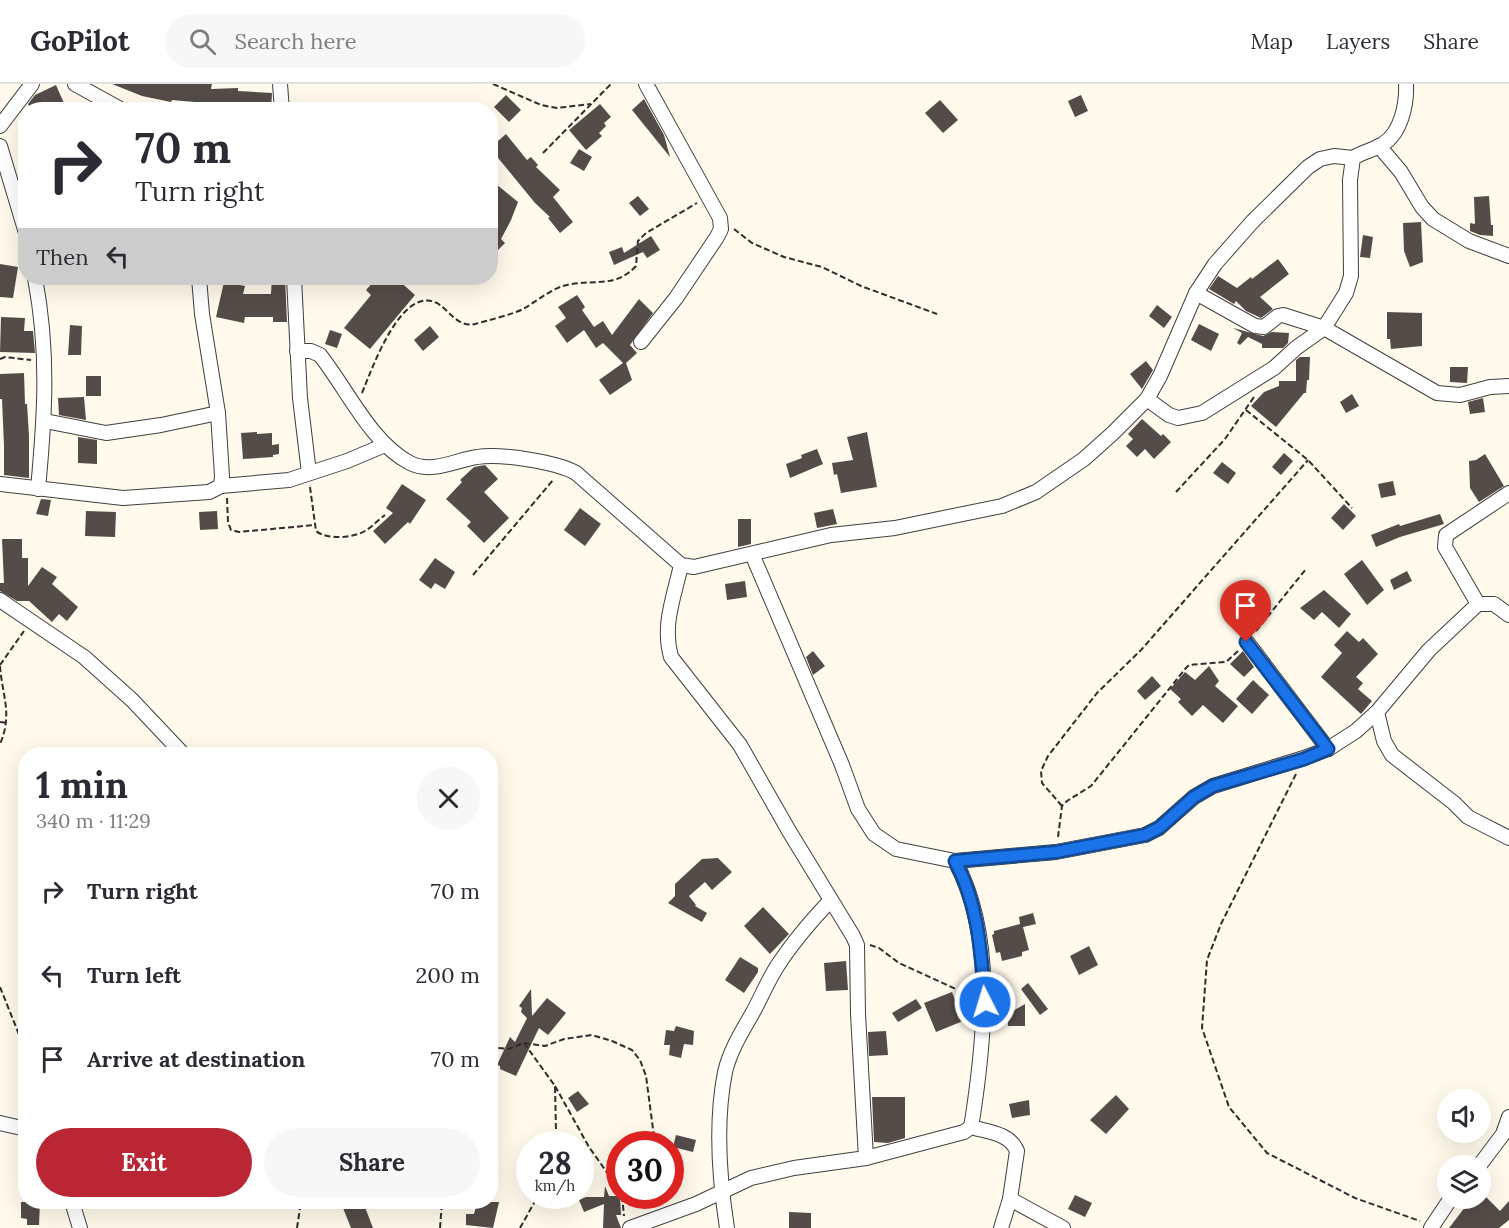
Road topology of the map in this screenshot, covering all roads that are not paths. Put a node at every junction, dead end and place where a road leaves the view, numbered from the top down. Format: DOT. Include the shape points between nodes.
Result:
graph roads {
  1 [pos="32,84"];
  2 [pos="75,84"];
  3 [pos="280,84"];
  4 [pos="646,84"];
  5 [pos="1406,84"];
  6 [pos="18,102"];
  7 [pos="18,102"];
  8 [pos="108,102"];
  9 [pos="281,102"];
  10 [pos="0,126"];
  11 [pos="0,146"];
  12 [pos="1379,146"];
  13 [pos="1353,158"];
  14 [pos="18,206"];
  15 [pos="1509,256"];
  16 [pos="36,285"];
  17 [pos="200,285"];
  18 [pos="294,285"];
  19 [pos="1196,293"];
  20 [pos="1324,328"];
  21 [pos="641,342"];
  22 [pos="297,351"];
  23 [pos="1509,386"];
  24 [pos="1147,399"];
  25 [pos="218,413"];
  26 [pos="45,421"];
  27 [pos="385,445"];
  28 [pos="309,473"];
  29 [pos="0,484"];
  30 [pos="224,486"];
  31 [pos="38,489"];
  32 [pos="1509,494"];
  33 [pos="752,554"];
  34 [pos="681,565"];
  35 [pos="0,600"];
  36 [pos="1478,604"];
  37 [pos="1509,615"];
  38 [pos="1246,642"];
  39 [pos="1377,712"];
  40 [pos="176,747"];
  41 [pos="1328,749"];
  42 [pos="1509,838"];
  43 [pos="955,861"];
  44 [pos="830,901"];
  45 [pos="1509,1117"];
  46 [pos="0,1123"];
  47 [pos="18,1127"];
  48 [pos="971,1127"];
  49 [pos="1487,1155"];
  50 [pos="866,1158"];
  51 [pos="722,1192"];
  52 [pos="1010,1199"];
  53 [pos="74,1209"];
  54 [pos="1444,1209"];
  55 [pos="627,1223"];
  56 [pos="1433,1227"];
  57 [pos="80,1228"];
  58 [pos="727,1228"];
  59 [pos="1001,1228"];
  60 [pos="1063,1228"];
  1 -- 7 [label="street"];
  2 -- 8 [label="street"];
  3 -- 9 [label="street"];
  4 -- 21 [label="street" via="720,218 721,228 676,298"];
  5 -- 12 [label="street" via="1397,128"];
  6 -- 10 [label="street"];
  11 -- 14 [label="street"];
  12 -- 13 [label="street"];
  12 -- 15 [label="street" via="1433,219 1470,241"];
  13 -- 19 [label="street" via="1334,156 1308,167 1253,221 1215,264"];
  13 -- 20 [label="street" via="1351,276 1346,293"];
  16 -- 26 [label="street" via="45,363"];
  17 -- 25 [label="street"];
  18 -- 22 [label="street"];
  19 -- 20 [label="street" via="1255,326 1264,327 1283,315"];
  19 -- 24 [label="street"];
  20 -- 23 [label="street" via="1437,393 1460,395"];
  20 -- 24 [label="street" via="1274,368 1202,413 1178,418"];
  22 -- 27 [label="street" via="320,355"];
  22 -- 28 [label="street"];
  24 -- 33 [label="street" via="1084,459 1022,500 895,528 831,535"];
  25 -- 26 [label="street" via="106,434"];
  25 -- 30 [label="street"];
  26 -- 31 [label="street"];
  27 -- 28 [label="street"];
  27 -- 34 [label="street" via="410,464 424,468 479,456 564,466"];
  28 -- 30 [label="street" via="289,480"];
  29 -- 31 [label="street"];
  30 -- 31 [label="street" via="209,492 123,498"];
  32 -- 36 [label="street" via="1444,539"];
  33 -- 34 [label="street" via="694,567"];
  33 -- 43 [label="street" via="858,809 874,834 896,849"];
  34 -- 44 [label="street" via="667,624 671,657 740,745"];
  35 -- 40 [label="street" via="84,657"];
  36 -- 37 [label="street" via="1494,604"];
  36 -- 39 [label="street" via="1429,650"];
  38 -- 41 [label="street"];
  39 -- 41 [label="street"];
  39 -- 42 [label="street" via="1392,755 1468,817"];
  41 -- 43 [label="street" via="1213,786 1145,835 1056,852"];
  43 -- 48 [label="street" via="975,909 985,1002"];
  44 -- 50 [label="street" via="857,945"];
  44 -- 51 [label="street" via="777,966 732,1048 721,1100"];
  45 -- 49 [label="street" via="1503,1134"];
  46 -- 47 [label="street"];
  48 -- 50 [label="street"];
  48 -- 52 [label="street" via="1006,1136 1014,1144 1017,1163"];
  50 -- 51 [label="street" via="774,1172"];
  51 -- 55 [label="street"];
  51 -- 58 [label="street"];
  52 -- 59 [label="street"];
  52 -- 60 [label="street"];
  53 -- 57 [label="street"];
  54 -- 56 [label="street"];
}
